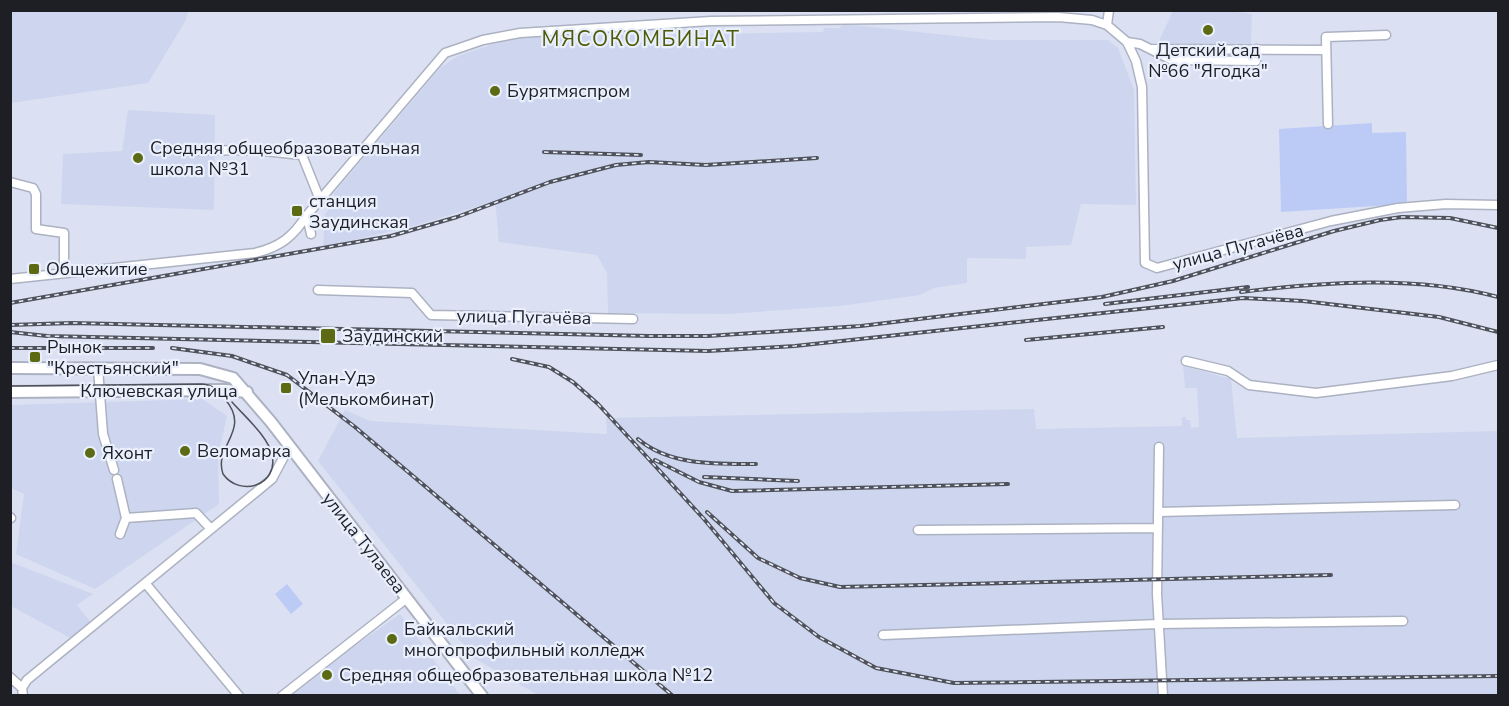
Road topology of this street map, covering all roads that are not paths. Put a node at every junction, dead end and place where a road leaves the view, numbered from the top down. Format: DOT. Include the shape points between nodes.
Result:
graph roads {
  1 [pos="1109,10"];
  2 [pos="1107,25"];
  3 [pos="1386,35"];
  4 [pos="1127,42"];
  5 [pos="1326,51"];
  6 [pos="1328,124"];
  7 [pos="180,150"];
  8 [pos="10,182"];
  9 [pos="320,200"];
  10 [pos="1498,205"];
  11 [pos="307,215"];
  12 [pos="311,234"];
  13 [pos="64,273"];
  14 [pos="10,279"];
  15 [pos="318,290"];
  16 [pos="633,319"];
  17 [pos="1186,361"];
  18 [pos="1498,365"];
  19 [pos="10,368"];
  20 [pos="98,368"];
  21 [pos="99,390"];
  22 [pos="10,392"];
  23 [pos="247,392"];
  24 [pos="289,447"];
  25 [pos="1159,447"];
  26 [pos="114,470"];
  27 [pos="117,479"];
  28 [pos="1455,505"];
  29 [pos="1158,512"];
  30 [pos="126,518"];
  31 [pos="1157,528"];
  32 [pos="211,529"];
  33 [pos="918,530"];
  34 [pos="120,534"];
  35 [pos="146,584"];
  36 [pos="407,598"];
  37 [pos="1403,621"];
  38 [pos="1158,624"];
  39 [pos="883,635"];
  40 [pos="10,676"];
  41 [pos="23,692"];
  42 [pos="239,696"];
  43 [pos="282,696"];
  44 [pos="482,696"];
  45 [pos="1163,696"];
  1 -- 2 [label="street"];
  2 -- 4 [label="street"];
  2 -- 9 [label="street" via="1058,17 711,21 520,33 483,40 445,53"];
  3 -- 5 [label="street" via="1326,37"];
  4 -- 5 [label="street" via="1151,49"];
  4 -- 10 [label="street, улица Пугачёва" via="1142,87 1145,263 1150,266 1166,267 1331,221 1398,208"];
  5 -- 6 [label="street"];
  7 -- 9 [label="street" via="255,150 302,155"];
  8 -- 13 [label="street" via="33,188 36,229 64,233"];
  9 -- 11 [label="street"];
  11 -- 12 [label="street"];
  11 -- 13 [label="street" via="296,233 275,248 255,253"];
  13 -- 14 [label="street"];
  15 -- 16 [label="street, улица Пугачёва" via="412,293 431,315"];
  17 -- 18 [label="street" via="1228,372 1249,385 1316,393 1452,376"];
  19 -- 20 [label="main road, Ключевская улица"];
  20 -- 21 [label="street"];
  20 -- 23 [label="main road, Ключевская улица" via="216,372 233,378"];
  21 -- 22 [label="main road, Ключевская улица"];
  21 -- 23 [label="main road, Ключевская улица"];
  21 -- 26 [label="street" via="103,434"];
  23 -- 24 [label="main road, улица Тулаева"];
  24 -- 32 [label="street" via="272,479"];
  24 -- 36 [label="main road, улица Тулаева"];
  25 -- 29 [label="street"];
  27 -- 30 [label="street"];
  28 -- 29 [label="street"];
  29 -- 31 [label="street"];
  30 -- 32 [label="street" via="196,513"];
  30 -- 34 [label="street"];
  31 -- 33 [label="street"];
  31 -- 38 [label="street"];
  32 -- 35 [label="street"];
  35 -- 41 [label="street" via="27,680"];
  35 -- 42 [label="street"];
  36 -- 43 [label="street"];
  36 -- 44 [label="main road, улица Тулаева"];
  37 -- 38 [label="street"];
  38 -- 39 [label="street"];
  38 -- 45 [label="street"];
  40 -- 41 [label="street"];
}
